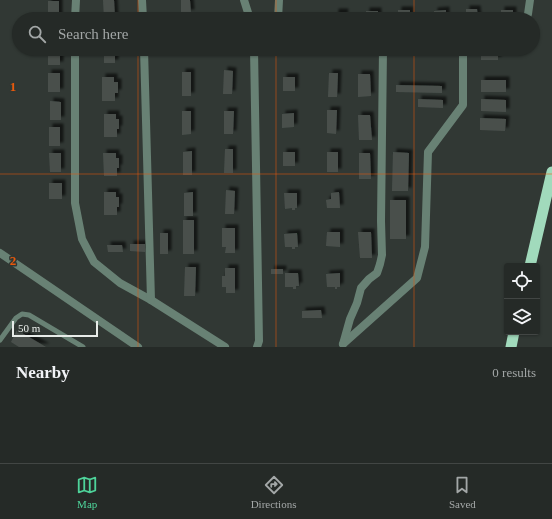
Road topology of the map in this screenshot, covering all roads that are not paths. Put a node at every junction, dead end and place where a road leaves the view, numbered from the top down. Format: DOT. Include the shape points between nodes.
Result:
graph roads {
  1 [pos="76,0"];
  2 [pos="142,0"];
  3 [pos="244,0"];
  4 [pos="279,0"];
  5 [pos="530,0"];
  6 [pos="75,12"];
  7 [pos="143,12"];
  8 [pos="248,12"];
  9 [pos="278,12"];
  10 [pos="528,12"];
  11 [pos="75,56"];
  12 [pos="144,56"];
  13 [pos="254,56"];
  14 [pos="382,56"];
  15 [pos="463,56"];
  16 [pos="552,172"];
  17 [pos="0,253"];
  18 [pos="531,263"];
  19 [pos="151,300"];
  20 [pos="513,335"];
  21 [pos="0,340"];
  22 [pos="341,346"];
  23 [pos="83,347"];
  24 [pos="138,347"];
  25 [pos="224,347"];
  26 [pos="257,347"];
  27 [pos="511,347"];
  1 -- 6 [label="street"];
  2 -- 7 [label="street"];
  3 -- 8 [label="street"];
  4 -- 9 [label="street"];
  5 -- 10 [label="street"];
  11 -- 19 [label="street" via="75,203 82,240 94,262 120,283"];
  12 -- 19 [label="street"];
  13 -- 26 [label="street" via="259,341"];
  14 -- 22 [label="street" via="382,255 376,273 361,288"];
  15 -- 22 [label="street" via="463,105 428,152 425,247 417,278"];
  16 -- 18 [label="highway"];
  17 -- 24 [label="street"];
  19 -- 25 [label="street"];
  20 -- 27 [label="highway"];
  21 -- 23 [label="lane" via="22,314 29,315"];
}
